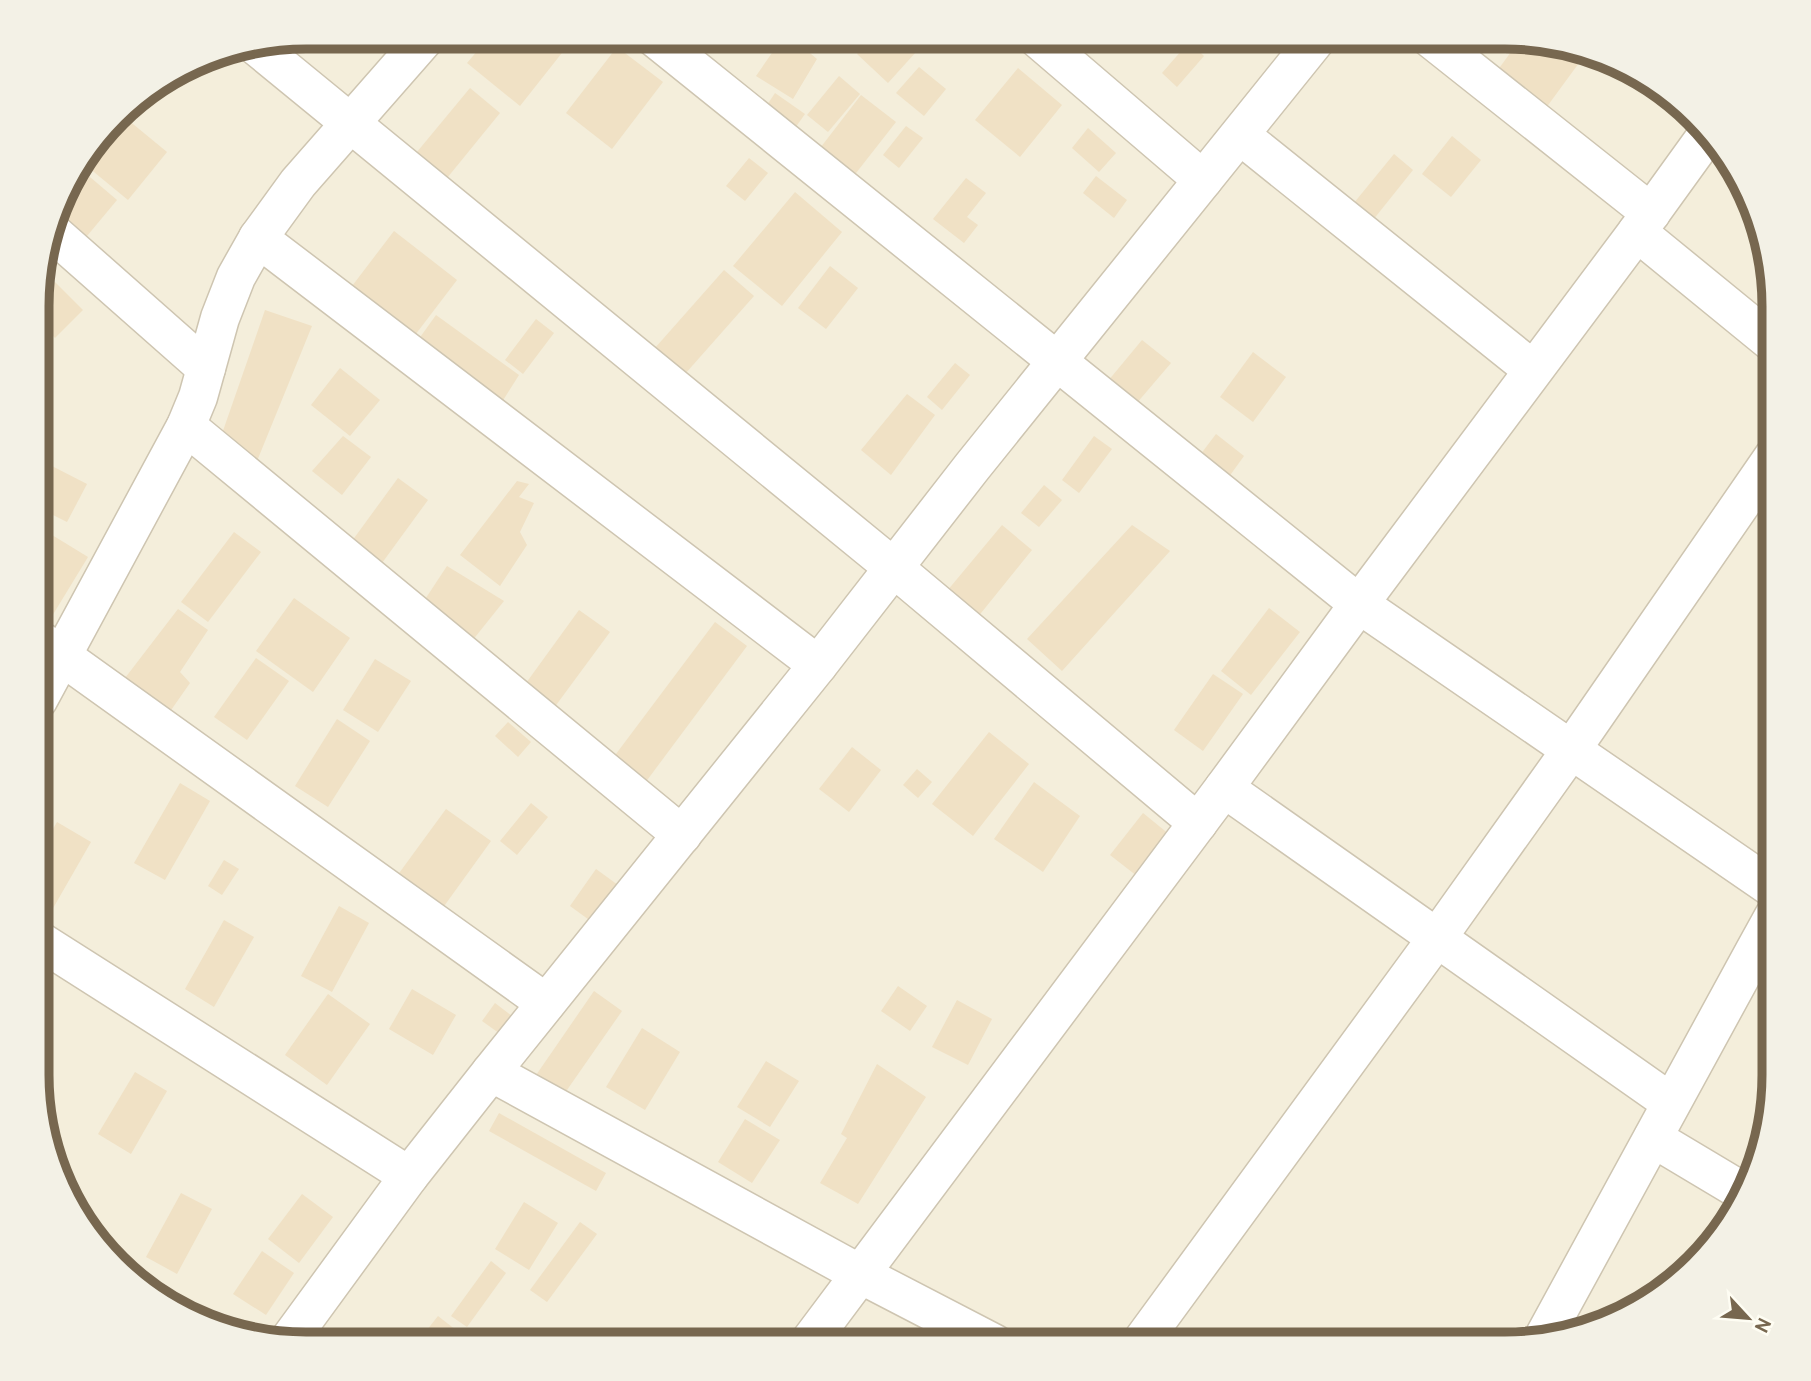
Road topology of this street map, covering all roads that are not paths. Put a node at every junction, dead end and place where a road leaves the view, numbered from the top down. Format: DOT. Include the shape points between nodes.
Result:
graph roads {
  1 [pos="415,49"];
  2 [pos="669,49"];
  3 [pos="1050,49"];
  4 [pos="1308,49"];
  5 [pos="1443,49"];
  6 [pos="265,52"];
  7 [pos="350,123"];
  8 [pos="1240,135"];
  9 [pos="1702,141"];
  10 [pos="1203,180"];
  11 [pos="1644,223"];
  12 [pos="58,238"];
  13 [pos="258,238"];
  14 [pos="1762,333"];
  15 [pos="1058,362"];
  16 [pos="206,368"];
  17 [pos="1533,370"];
  18 [pos="186,426"];
  19 [pos="1762,473"];
  20 [pos="894,568"];
  21 [pos="1359,604"];
  22 [pos="50,647"];
  23 [pos="818,665"];
  24 [pos="1571,750"];
  25 [pos="1224,788"];
  26 [pos="1198,823"];
  27 [pos="682,835"];
  28 [pos="1762,881"];
  29 [pos="1762,937"];
  30 [pos="1437,938"];
  31 [pos="49,947"];
  32 [pos="546,1003"];
  33 [pos="491,1072"];
  34 [pos="1670,1102"];
  35 [pos="1653,1138"];
  36 [pos="409,1176"];
  37 [pos="1736,1188"];
  38 [pos="860,1274"];
  39 [pos="1549,1328"];
  40 [pos="295,1331"];
  41 [pos="817,1332"];
  42 [pos="972,1332"];
  43 [pos="1149,1332"];
  1 -- 7 [label="street"];
  2 -- 15 [label="street"];
  3 -- 10 [label="street"];
  4 -- 8 [label="street"];
  5 -- 11 [label="street"];
  6 -- 7 [label="street"];
  7 -- 13 [label="street"];
  7 -- 20 [label="street"];
  8 -- 10 [label="street"];
  8 -- 17 [label="street"];
  9 -- 11 [label="street"];
  10 -- 15 [label="street"];
  11 -- 14 [label="street"];
  11 -- 17 [label="street"];
  12 -- 16 [label="street"];
  13 -- 16 [label="street" via="224,307"];
  13 -- 23 [label="street"];
  15 -- 20 [label="street"];
  15 -- 21 [label="street"];
  16 -- 18 [label="street"];
  17 -- 21 [label="street"];
  18 -- 22 [label="street"];
  18 -- 27 [label="street"];
  19 -- 24 [label="street"];
  20 -- 23 [label="street"];
  20 -- 26 [label="street"];
  21 -- 24 [label="street"];
  21 -- 25 [label="street"];
  22 -- 32 [label="street"];
  23 -- 27 [label="street"];
  24 -- 28 [label="street"];
  24 -- 30 [label="street"];
  25 -- 26 [label="street"];
  25 -- 30 [label="street"];
  26 -- 38 [label="street"];
  27 -- 32 [label="street"];
  29 -- 34 [label="street"];
  30 -- 34 [label="street"];
  30 -- 43 [label="street"];
  31 -- 36 [label="street"];
  32 -- 33 [label="street"];
  33 -- 36 [label="street"];
  33 -- 38 [label="street"];
  34 -- 35 [label="street"];
  35 -- 37 [label="street"];
  35 -- 39 [label="street"];
  36 -- 40 [label="street"];
  38 -- 41 [label="street"];
  38 -- 42 [label="street"];
}
